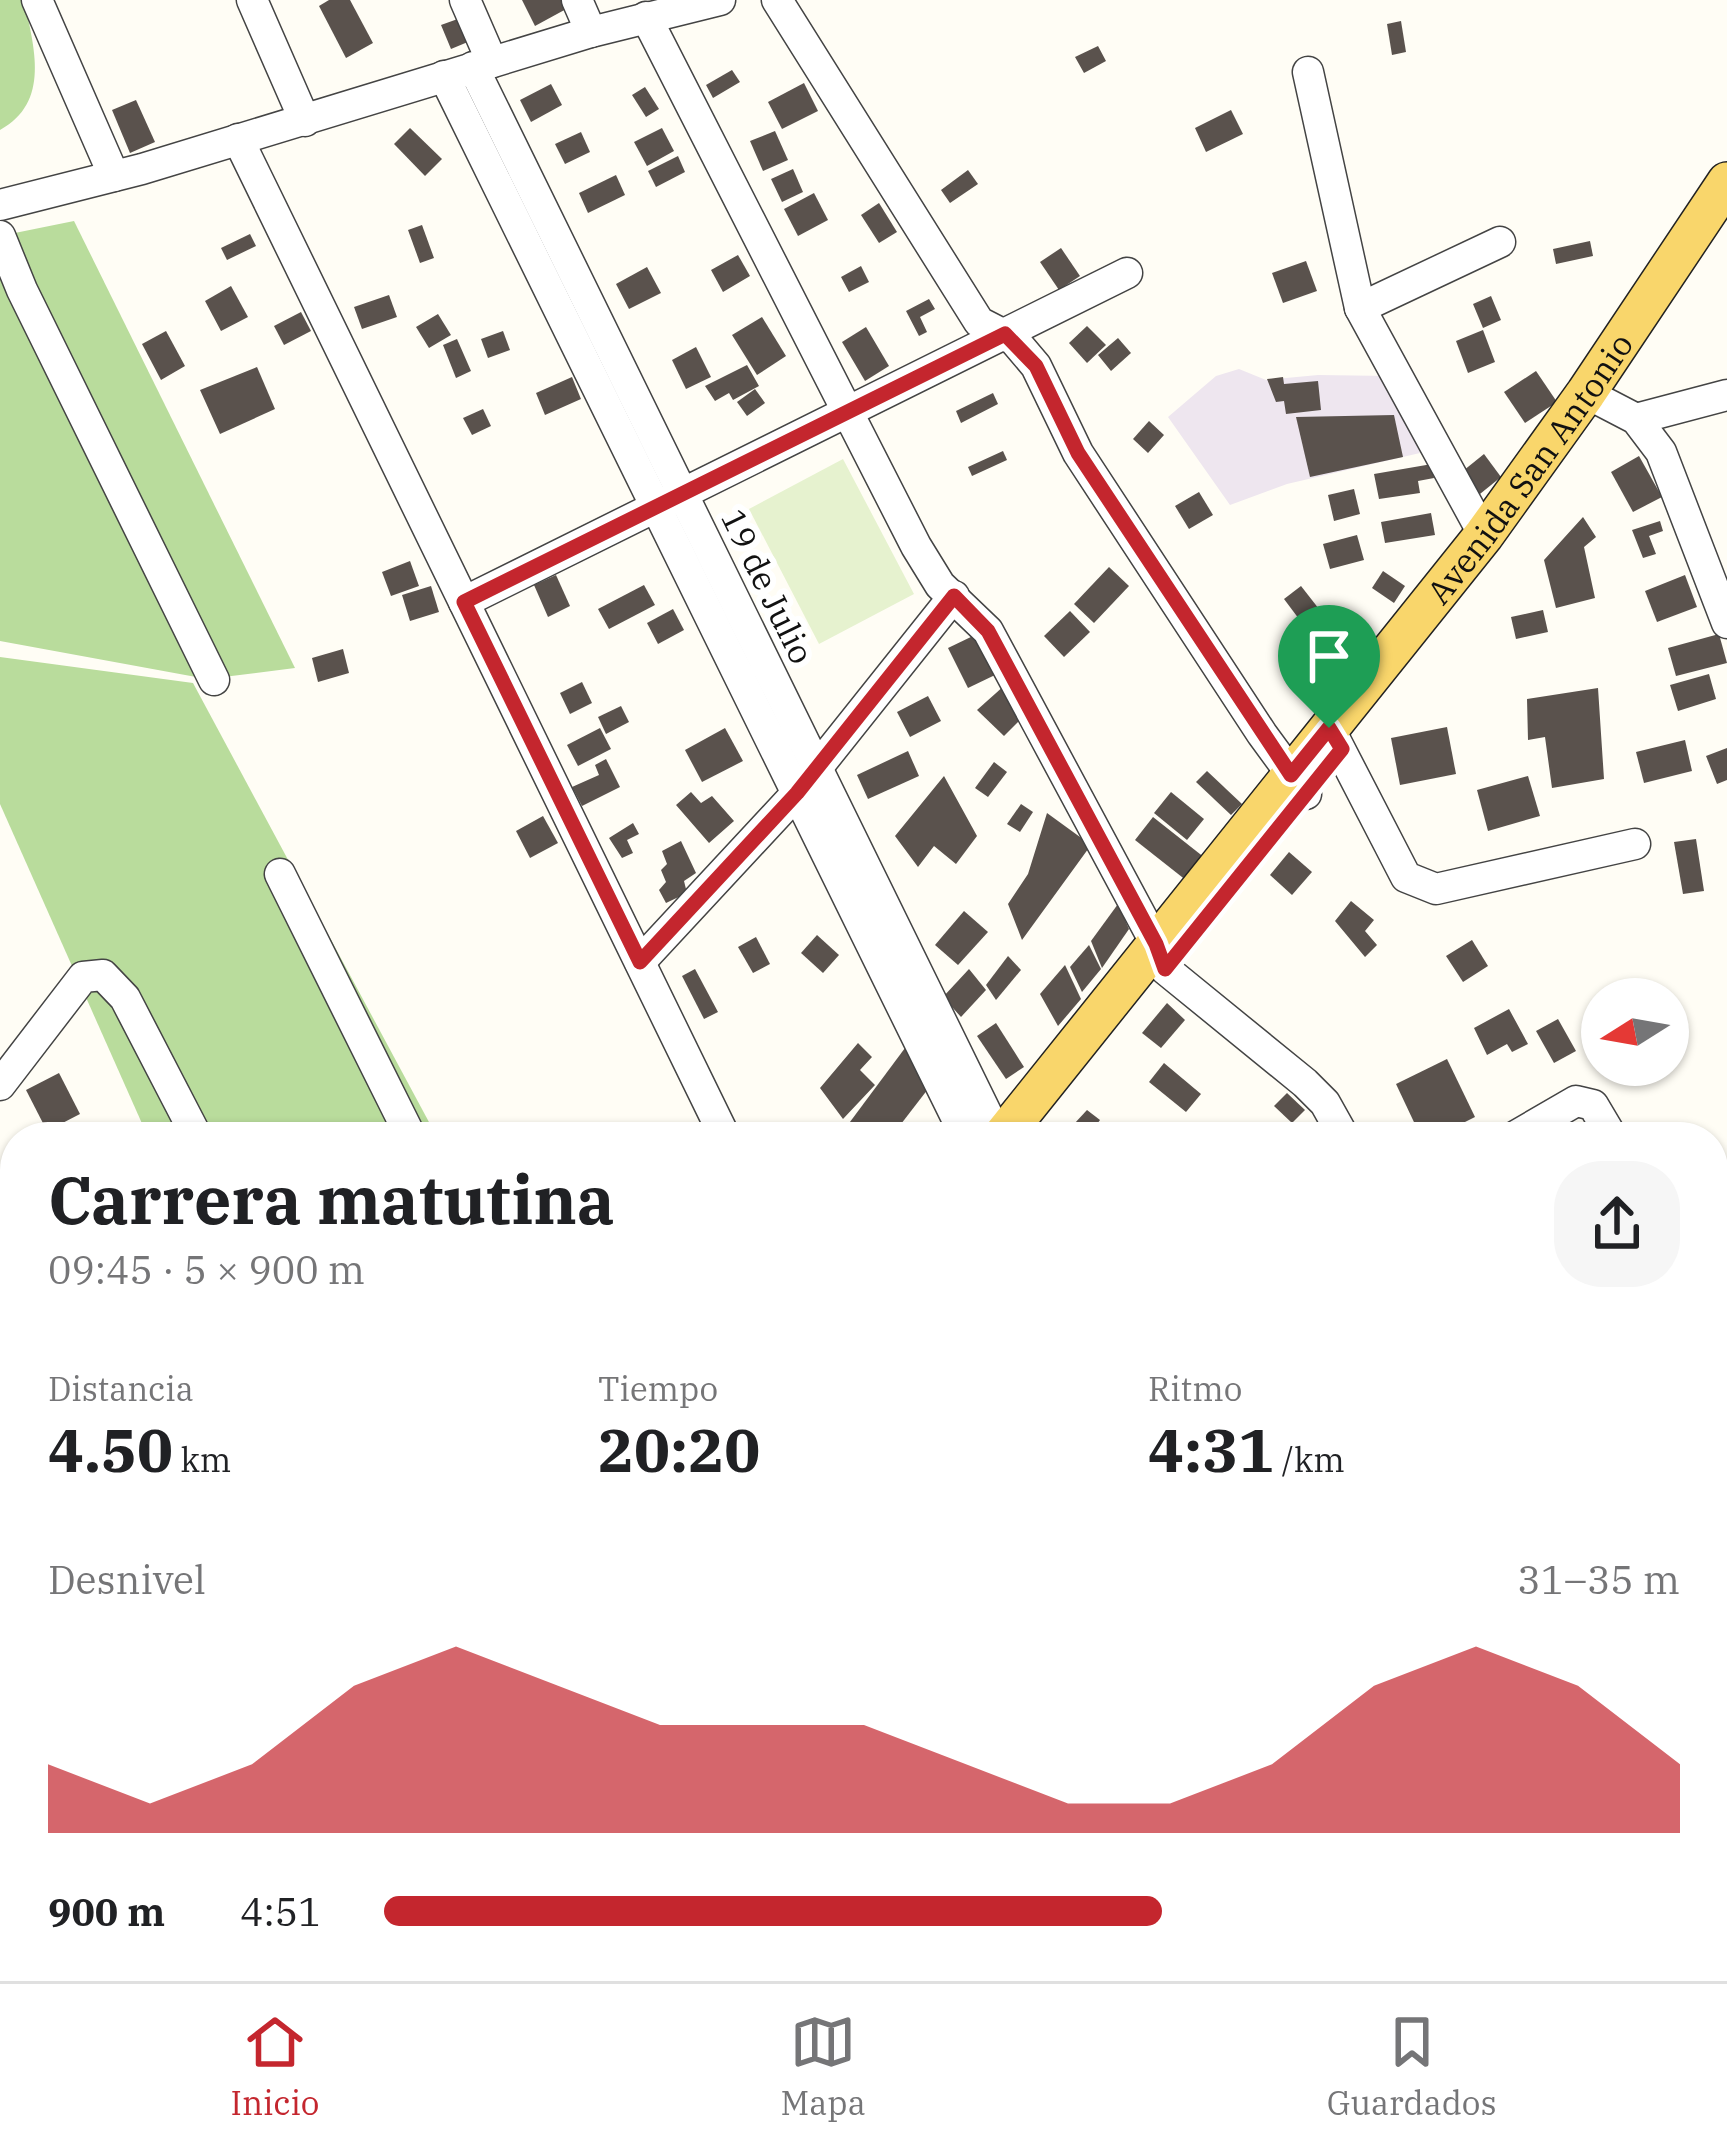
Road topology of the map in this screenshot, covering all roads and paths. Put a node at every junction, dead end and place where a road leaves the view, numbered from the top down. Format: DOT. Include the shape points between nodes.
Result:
graph roads {
  1 [pos="37,0"];
  2 [pos="252,0"];
  3 [pos="465,0"];
  4 [pos="577,0"];
  5 [pos="720,0"];
  6 [pos="777,0"];
  7 [pos="646,16"];
  8 [pos="591,32"];
  9 [pos="470,68"];
  10 [pos="1308,72"];
  11 [pos="305,121"];
  12 [pos="238,139"];
  13 [pos="114,176"];
  14 [pos="1727,182"];
  15 [pos="0,205"];
  16 [pos="1727,220"];
  17 [pos="0,236"];
  18 [pos="1500,242"];
  19 [pos="1127,273"];
  20 [pos="1360,308"];
  21 [pos="1005,334"];
  22 [pos="1727,395"];
  23 [pos="1609,406"];
  24 [pos="850,410"];
  25 [pos="670,501"];
  26 [pos="1484,535"];
  27 [pos="954,596"];
  28 [pos="464,602"];
  29 [pos="1727,623"];
  30 [pos="214,680"];
  31 [pos="1336,738"];
  32 [pos="817,768"];
  33 [pos="1299,784"];
  34 [pos="797,793"];
  35 [pos="1635,844"];
  36 [pos="280,874"];
  37 [pos="1161,956"];
  38 [pos="640,962"];
  39 [pos="0,1085"];
  40 [pos="189,1122"];
  41 [pos="404,1122"];
  42 [pos="718,1122"];
  43 [pos="959,1122"];
  44 [pos="993,1122"];
  45 [pos="1013,1122"];
  46 [pos="1043,1122"];
  47 [pos="1336,1122"];
  48 [pos="1540,1122"];
  49 [pos="1604,1122"];
  1 -- 13 [label="street"];
  2 -- 11 [label="street"];
  3 -- 9 [label="street, 19 de Julio"];
  4 -- 8 [label="street"];
  5 -- 7 [label="street"];
  6 -- 21 [label="street" via="979,322"];
  7 -- 8 [label="street"];
  7 -- 24 [label="street"];
  8 -- 9 [label="street"];
  9 -- 11 [label="street"];
  9 -- 25 [label="street, 19 de Julio"];
  10 -- 20 [label="street"];
  11 -- 12 [label="street"];
  12 -- 13 [label="street"];
  12 -- 28 [label="street"];
  13 -- 15 [label="street"];
  14 -- 23 [label="main road, Avenida San Antonio"];
  16 -- 23 [label="main road, Avenida San Antonio"];
  17 -- 30 [label="street"];
  18 -- 20 [label="street"];
  19 -- 21 [label="street"];
  20 -- 26 [label="street"];
  21 -- 24 [label="street"];
  21 -- 33 [label="street" via="1036,366 1078,453"];
  22 -- 23 [label="street"];
  23 -- 26 [label="main road, Avenida San Antonio"];
  23 -- 29 [label="street" via="1661,452"];
  23 -- 31 [label="main road, Avenida San Antonio" via="1496,555"];
  24 -- 25 [label="street"];
  24 -- 27 [label="street" via="916,546"];
  25 -- 28 [label="street"];
  25 -- 32 [label="street, 19 de Julio"];
  25 -- 34 [label="street, 19 de Julio"];
  26 -- 31 [label="main road, Avenida San Antonio"];
  27 -- 32 [label="street"];
  27 -- 37 [label="street" via="988,631"];
  28 -- 38 [label="street"];
  31 -- 33 [label="main road, Avenida San Antonio"];
  31 -- 35 [label="street" via="1406,878 1418,885 1436,889"];
  32 -- 34 [label="street"];
  32 -- 44 [label="street, 19 de Julio"];
  33 -- 37 [label="main road, Avenida San Antonio"];
  34 -- 38 [label="street"];
  34 -- 43 [label="street, 19 de Julio"];
  36 -- 41 [label="street"];
  37 -- 45 [label="main road, Avenida San Antonio"];
  37 -- 46 [label="main road, Avenida San Antonio"];
  37 -- 47 [label="street" via="1306,1083"];
  38 -- 42 [label="street"];
  39 -- 40 [label="street" via="69,991 83,977 103,975 125,998"];
  48 -- 49 [label="street" via="1576,1101 1593,1105"];
}
